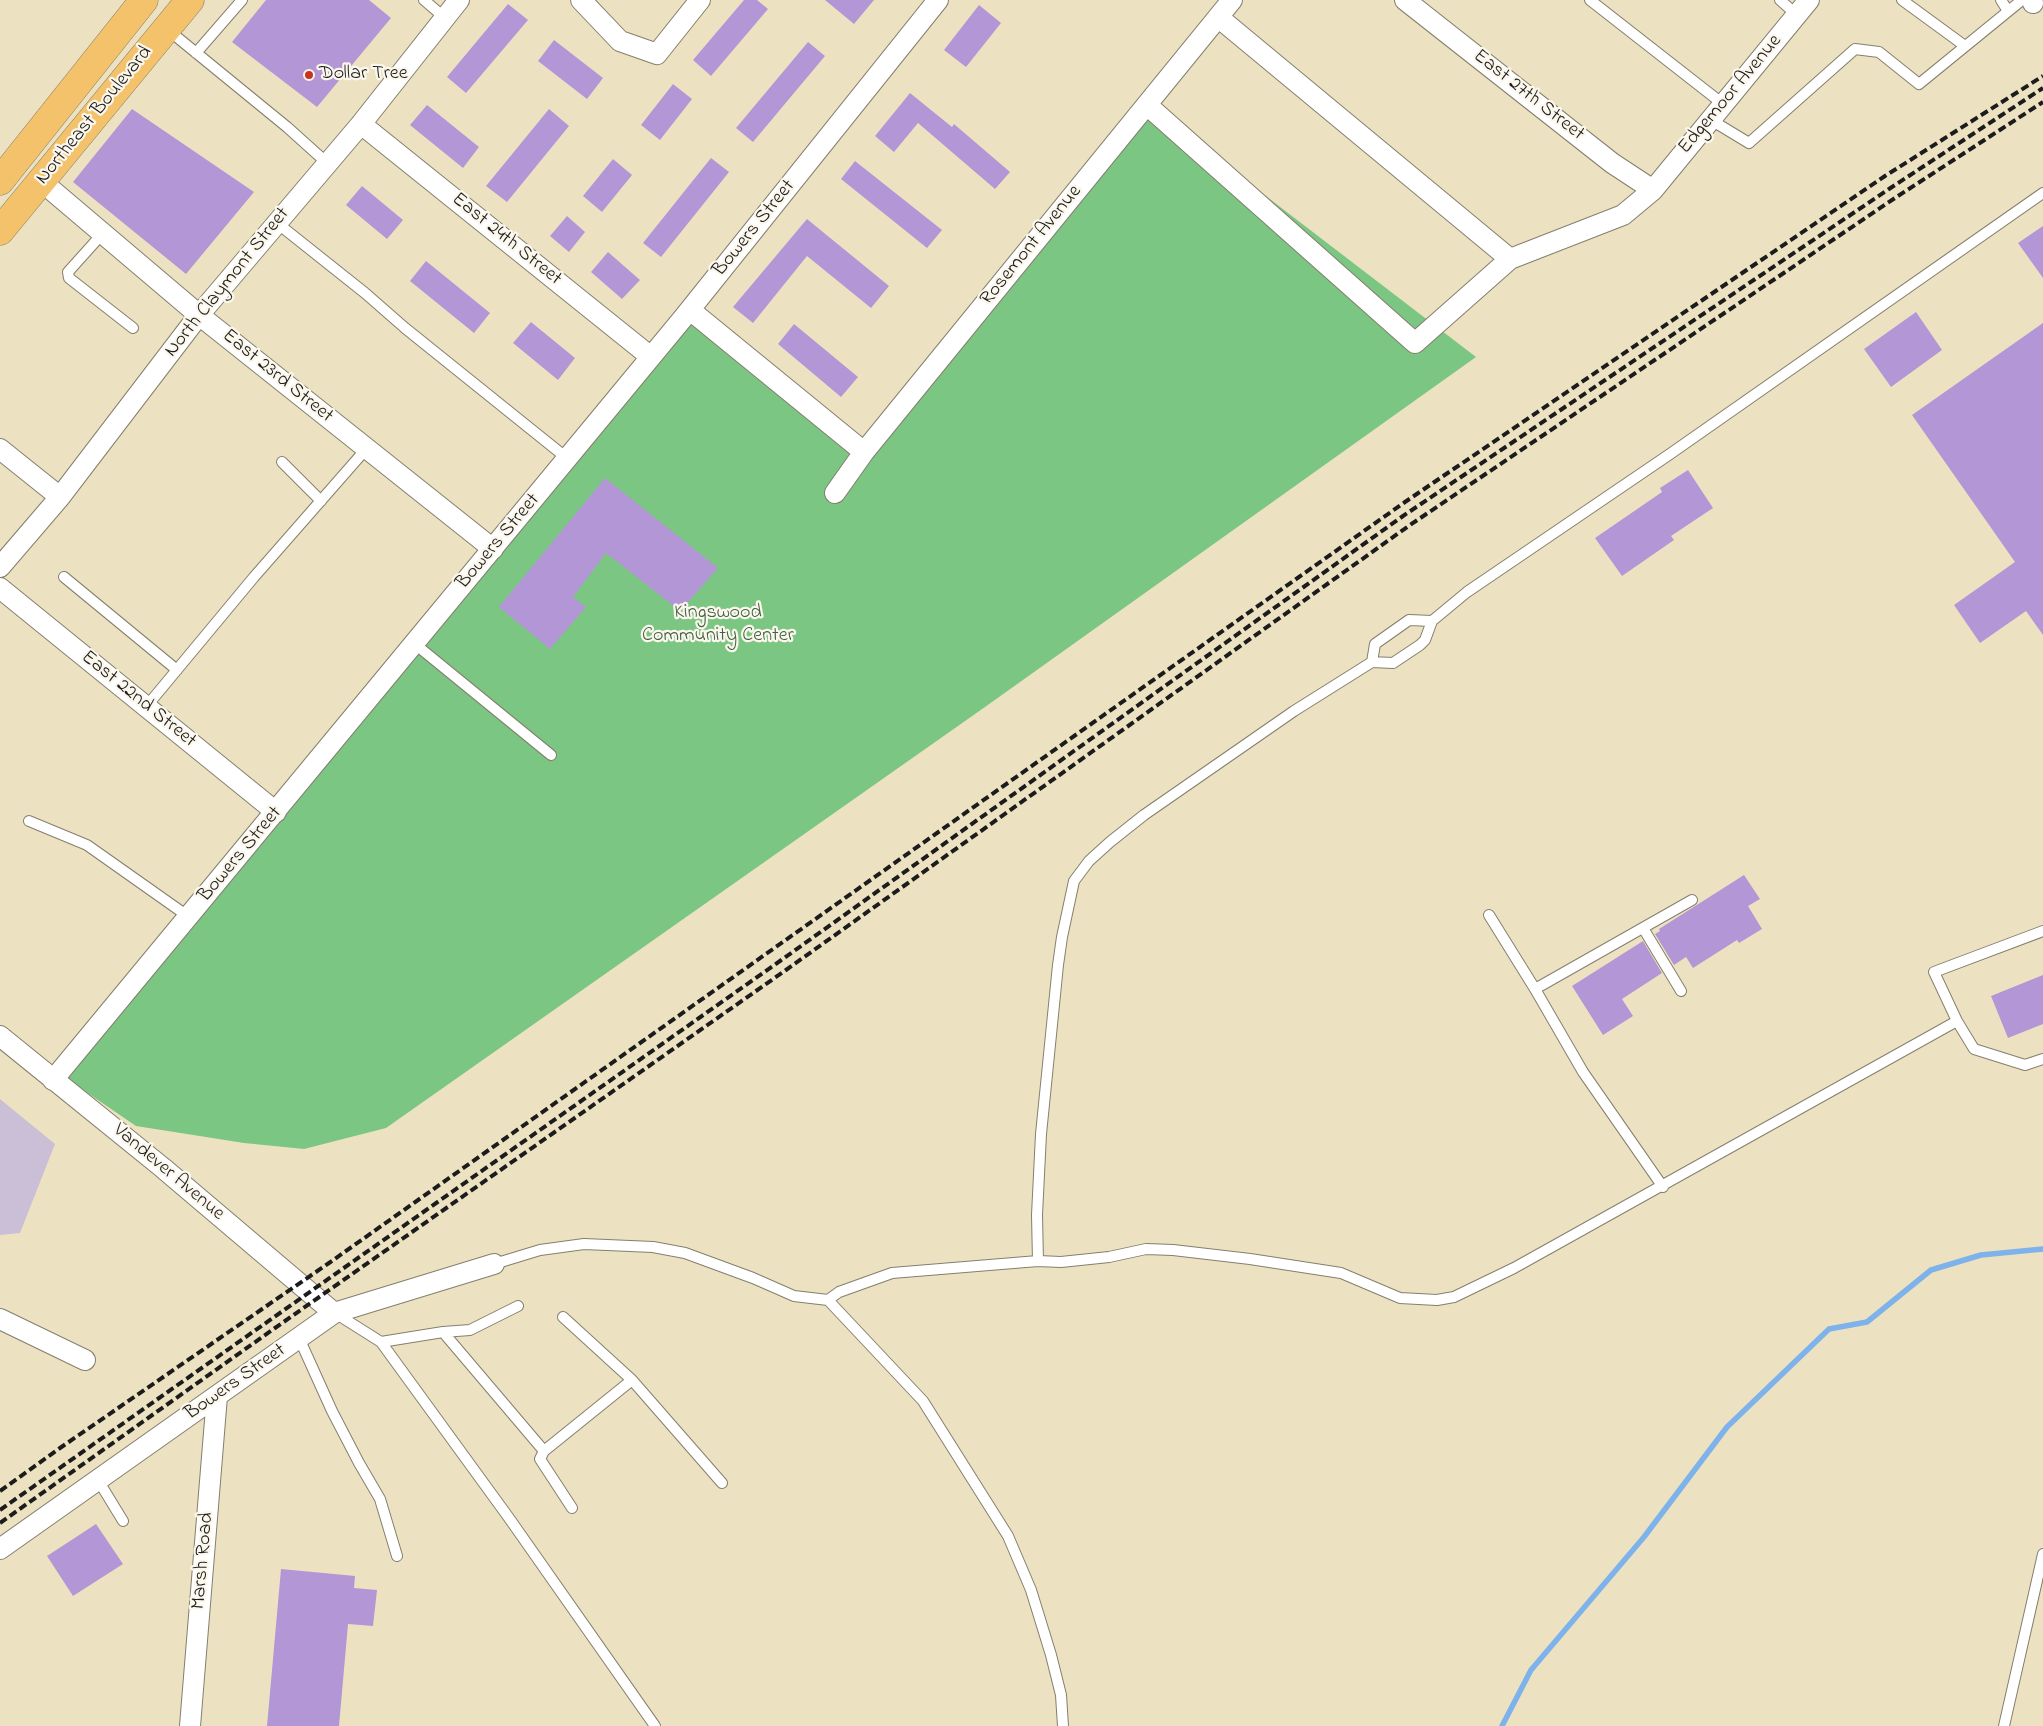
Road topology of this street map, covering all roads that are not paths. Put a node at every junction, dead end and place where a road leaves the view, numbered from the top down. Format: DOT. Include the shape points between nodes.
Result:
graph roads {
  1 [pos="190,0"];
  2 [pos="242,0"];
  3 [pos="424,0"];
  4 [pos="459,0"];
  5 [pos="581,0"];
  6 [pos="700,0"];
  7 [pos="938,0"];
  8 [pos="1232,0"];
  9 [pos="1405,0"];
  10 [pos="1590,0"];
  11 [pos="1780,0"];
  12 [pos="1902,0"];
  13 [pos="2001,0"];
  14 [pos="2029,1"];
  15 [pos="142,3"];
  16 [pos="1803,7"];
  17 [pos="2008,11"];
  18 [pos="445,18"];
  19 [pos="1218,18"];
  20 [pos="166,28"];
  21 [pos="1965,46"];
  22 [pos="196,53"];
  23 [pos="1724,104"];
  24 [pos="1147,105"];
  25 [pos="1711,120"];
  26 [pos="361,124"];
  27 [pos="327,164"];
  28 [pos="4,167"];
  29 [pos="41,181"];
  30 [pos="1653,190"];
  31 [pos="2043,193"];
  32 [pos="277,223"];
  33 [pos="0,232"];
  34 [pos="103,233"];
  35 [pos="1510,259"];
  36 [pos="690,310"];
  37 [pos="199,315"];
  38 [pos="133,328"];
  39 [pos="651,357"];
  40 [pos="366,448"];
  41 [pos="0,449"];
  42 [pos="864,452"];
  43 [pos="568,459"];
  44 [pos="282,462"];
  45 [pos="835,494"];
  46 [pos="60,497"];
  47 [pos="321,501"];
  48 [pos="493,549"];
  49 [pos="0,567"];
  50 [pos="64,577"];
  51 [pos="0,588"];
  52 [pos="1432,621"];
  53 [pos="415,644"];
  54 [pos="1372,662"];
  55 [pos="177,670"];
  56 [pos="146,707"];
  57 [pos="551,755"];
  58 [pos="276,812"];
  59 [pos="29,822"];
  60 [pos="1692,900"];
  61 [pos="1489,915"];
  62 [pos="189,916"];
  63 [pos="1643,928"];
  64 [pos="2043,931"];
  65 [pos="1535,989"];
  66 [pos="1681,991"];
  67 [pos="1957,1021"];
  68 [pos="0,1036"];
  69 [pos="2043,1059"];
  70 [pos="53,1080"];
  71 [pos="1663,1187"];
  72 [pos="1038,1261"];
  73 [pos="494,1264"];
  74 [pos="828,1300"];
  75 [pos="518,1306"];
  76 [pos="334,1313"];
  77 [pos="563,1317"];
  78 [pos="0,1319"];
  79 [pos="443,1332"];
  80 [pos="299,1338"];
  81 [pos="380,1342"];
  82 [pos="85,1360"];
  83 [pos="632,1380"];
  84 [pos="218,1396"];
  85 [pos="544,1451"];
  86 [pos="98,1480"];
  87 [pos="722,1483"];
  88 [pos="572,1508"];
  89 [pos="123,1521"];
  90 [pos="0,1549"];
  91 [pos="2043,1554"];
  92 [pos="397,1556"];
  93 [pos="190,1726"];
  94 [pos="655,1726"];
  95 [pos="1063,1726"];
  96 [pos="2004,1726"];
  1 -- 20 [label="main road, Northeast Boulevard"];
  2 -- 22 [label="lane"];
  3 -- 18 [label="lane"];
  4 -- 18 [label="street, North Claymont Street"];
  5 -- 6 [label="street" via="620,41 657,54"];
  7 -- 36 [label="street, Bowers Street"];
  8 -- 19 [label="street, Rosemont Avenue"];
  9 -- 30 [label="street, East 27th Street" via="1612,162"];
  10 -- 23 [label="lane"];
  11 -- 16 [label="lane"];
  12 -- 21 [label="lane"];
  13 -- 17 [label="lane"];
  14 -- 17 [label="lane"];
  15 -- 28 [label="main road, Northeast Boulevard"];
  15 -- 29 [label="main road" via="114,58 41,148 37,159"];
  16 -- 23 [label="street, Edgemoor Avenue"];
  17 -- 21 [label="lane"];
  18 -- 26 [label="street, North Claymont Street"];
  19 -- 24 [label="street, Rosemont Avenue"];
  19 -- 35 [label="street"];
  20 -- 22 [label="lane"];
  20 -- 29 [label="main road, Northeast Boulevard"];
  21 -- 25 [label="lane" via="1919,84 1879,52 1855,49 1748,143"];
  22 -- 27 [label="lane"];
  23 -- 25 [label="street, Edgemoor Avenue"];
  24 -- 35 [label="street" via="1415,343"];
  24 -- 42 [label="street, Rosemont Avenue"];
  25 -- 30 [label="street, Edgemoor Avenue"];
  26 -- 27 [label="street, North Claymont Street"];
  26 -- 39 [label="street, East 24th Street"];
  27 -- 32 [label="street, North Claymont Street"];
  29 -- 33 [label="main road, Northeast Boulevard"];
  29 -- 34 [label="street, East 23rd Street"];
  30 -- 35 [label="street, Edgemoor Avenue" via="1622,215"];
  31 -- 52 [label="lane" via="1467,592"];
  32 -- 37 [label="street, North Claymont Street"];
  32 -- 43 [label="lane"];
  34 -- 37 [label="street, East 23rd Street"];
  34 -- 38 [label="lane" via="68,272 69,278"];
  36 -- 39 [label="street, Bowers Street"];
  36 -- 42 [label="street"];
  37 -- 40 [label="street, East 23rd Street"];
  37 -- 46 [label="street, North Claymont Street"];
  39 -- 43 [label="street, Bowers Street"];
  40 -- 47 [label="lane"];
  40 -- 48 [label="street, East 23rd Street"];
  41 -- 46 [label="street"];
  42 -- 45 [label="street, Rosemont Avenue"];
  43 -- 48 [label="street, Bowers Street"];
  44 -- 47 [label="lane"];
  46 -- 49 [label="street, North Claymont Street"];
  47 -- 55 [label="lane"];
  48 -- 53 [label="street, Bowers Street"];
  50 -- 55 [label="lane"];
  51 -- 56 [label="street, East 22nd Street"];
  52 -- 54 [label="lane" via="1425,640 1393,664"];
  52 -- 54 [label="lane" via="1409,620 1375,644"];
  53 -- 57 [label="lane"];
  53 -- 58 [label="street, Bowers Street"];
  54 -- 72 [label="lane" via="1294,711 1144,815 1096,854 1074,881 1062,937 1048,1049 1037,1215"];
  55 -- 56 [label="lane"];
  56 -- 58 [label="street, East 22nd Street"];
  58 -- 62 [label="street, Bowers Street"];
  59 -- 62 [label="lane" via="87,845"];
  60 -- 63 [label="lane"];
  61 -- 65 [label="lane"];
  62 -- 70 [label="street, Bowers Street"];
  63 -- 65 [label="lane"];
  63 -- 66 [label="lane"];
  64 -- 67 [label="lane" via="1934,972"];
  65 -- 71 [label="lane" via="1583,1072"];
  67 -- 69 [label="lane" via="1974,1048 2026,1065"];
  67 -- 71 [label="lane"];
  68 -- 70 [label="street, Vandever Avenue"];
  70 -- 76 [label="street, Vandever Avenue"];
  71 -- 72 [label="lane" via="1514,1268 1454,1297 1437,1300 1400,1298 1341,1273 1173,1250 1146,1249 1061,1262"];
  72 -- 74 [label="lane" via="892,1273 839,1292"];
  73 -- 74 [label="lane" via="540,1250 584,1244 652,1247 685,1253 794,1296"];
  73 -- 76 [label="street, Bowers Street"];
  74 -- 95 [label="lane" via="923,1401 1008,1536 1032,1590 1051,1655"];
  75 -- 79 [label="lane" via="470,1330"];
  76 -- 80 [label="street, Bowers Street"];
  76 -- 81 [label="lane"];
  77 -- 83 [label="lane"];
  78 -- 82 [label="street"];
  79 -- 81 [label="lane"];
  79 -- 85 [label="lane"];
  80 -- 84 [label="street, Bowers Street"];
  80 -- 92 [label="lane" via="380,1499"];
  81 -- 94 [label="lane"];
  83 -- 85 [label="lane"];
  83 -- 87 [label="lane"];
  84 -- 86 [label="street, Bowers Street"];
  84 -- 93 [label="street, Marsh Road"];
  85 -- 88 [label="lane" via="540,1459"];
  86 -- 89 [label="lane"];
  86 -- 90 [label="street, Bowers Street"];
  91 -- 96 [label="lane"];
}
